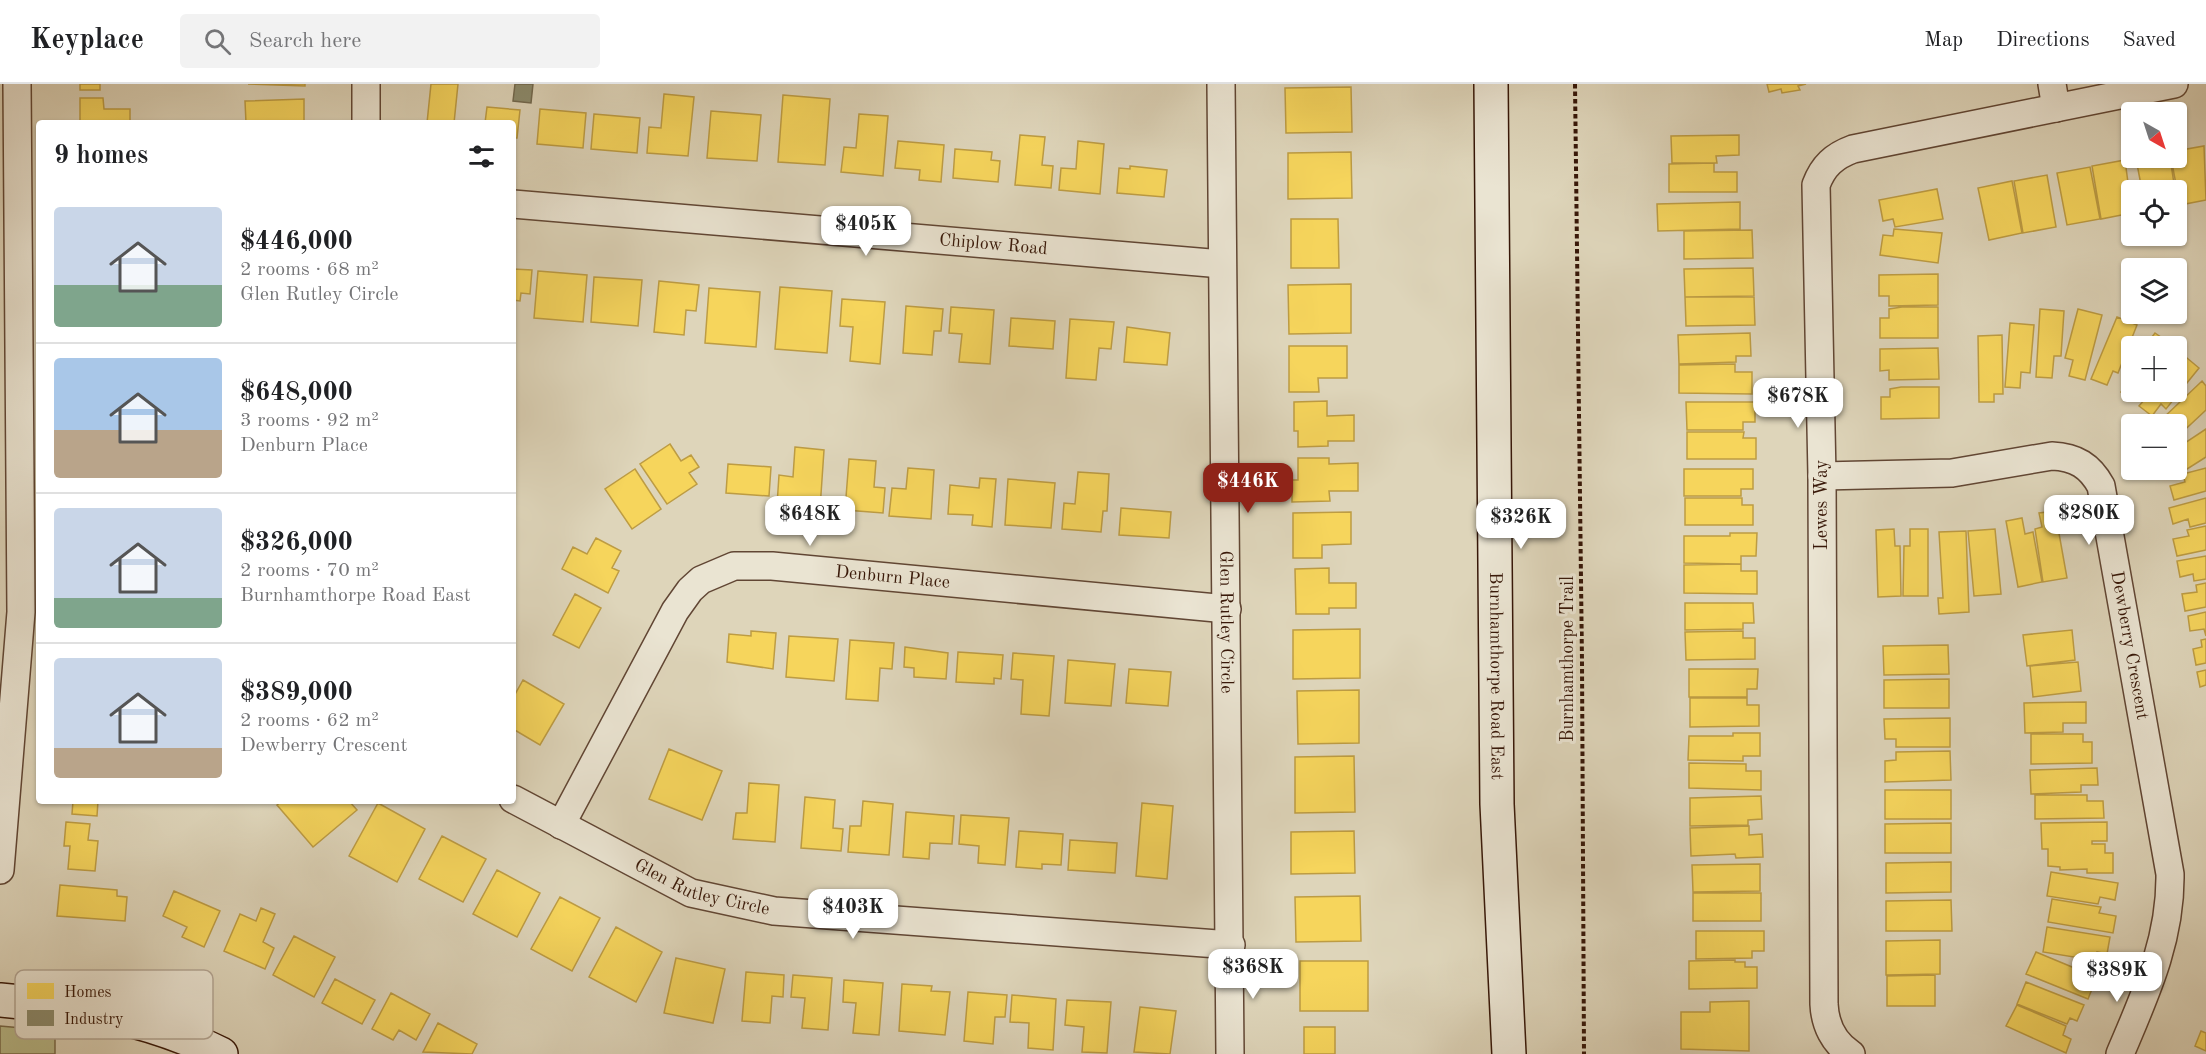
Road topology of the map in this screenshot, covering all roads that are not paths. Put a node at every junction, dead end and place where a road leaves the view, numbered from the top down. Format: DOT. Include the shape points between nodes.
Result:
graph roads {
  1 [pos="17,84"];
  2 [pos="366,84"];
  3 [pos="1221,84"];
  4 [pos="1491,84"];
  5 [pos="2174,84"];
  6 [pos="2054,96"];
  7 [pos="366,120"];
  8 [pos="516,204"];
  9 [pos="1222,264"];
  10 [pos="30,423"];
  11 [pos="1822,476"];
  12 [pos="1227,609"];
  13 [pos="516,801"];
  14 [pos="561,825"];
  15 [pos="0,870"];
  16 [pos="1231,945"];
  17 [pos="0,1000"];
  18 [pos="15,1001"];
  19 [pos="190,1039"];
  20 [pos="221,1054"];
  21 [pos="1230,1054"];
  22 [pos="1509,1054"];
  23 [pos="1851,1054"];
  24 [pos="2120,1054"];
  1 -- 10 [label="street"];
  2 -- 7 [label="street"];
  3 -- 9 [label="street, Glen Rutley Circle"];
  4 -- 22 [label="main road, Burnhamthorpe Road East" via="1497,804"];
  5 -- 6 [label="street, Lewes Way"];
  6 -- 11 [label="street, Lewes Way" via="1853,149 1825,165 1814,195"];
  8 -- 9 [label="street, Chiplow Road"];
  9 -- 12 [label="street, Glen Rutley Circle"];
  10 -- 15 [label="street" via="21,612"];
  11 -- 23 [label="street, Lewes Way" via="1824,1004 1833,1035"];
  11 -- 24 [label="street, Dewberry Crescent" via="1952,473 2064,456 2087,466 2101,486 2170,874 2169,913 2161,951"];
  12 -- 14 [label="street, Denburn Place" via="772,566 734,566 701,580 675,611"];
  12 -- 16 [label="street, Glen Rutley Circle"];
  13 -- 14 [label="street, Glen Rutley Circle"];
  14 -- 16 [label="street, Glen Rutley Circle" via="691,892 774,911"];
  16 -- 21 [label="street, Glen Rutley Circle"];
  17 -- 18 [label="main road"];
  19 -- 20 [label="main road"];
}
